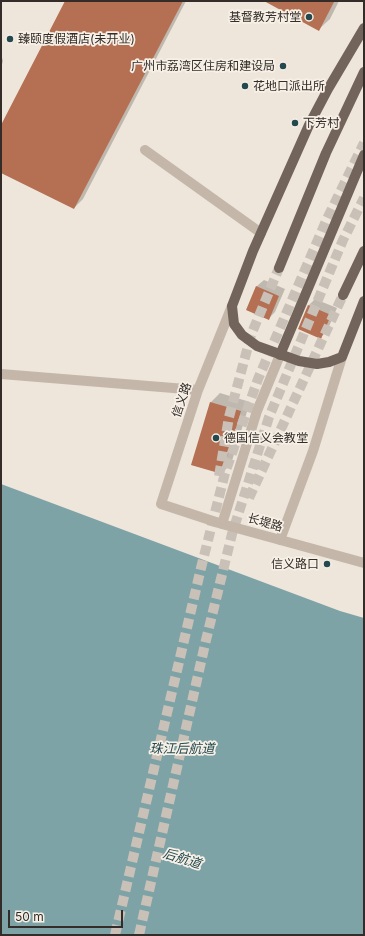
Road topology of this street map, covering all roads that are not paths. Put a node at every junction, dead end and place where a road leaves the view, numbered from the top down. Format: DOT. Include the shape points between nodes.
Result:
graph roads {
  1 [pos="364,28"];
  2 [pos="364,72"];
  3 [pos="145,150"];
  4 [pos="364,155"];
  5 [pos="261,233"];
  6 [pos="364,251"];
  7 [pos="279,268"];
  8 [pos="343,295"];
  9 [pos="364,301"];
  10 [pos="232,306"];
  11 [pos="280,355"];
  12 [pos="342,357"];
  13 [pos="1,374"];
  14 [pos="198,390"];
  15 [pos="161,504"];
  16 [pos="222,524"];
  17 [pos="280,540"];
  18 [pos="364,563"];
  1 -- 5 [label="main road" via="309,125"];
  2 -- 7 [label="main road" via="326,153"];
  3 -- 5 [label="street"];
  4 -- 11 [label="main road"];
  5 -- 10 [label="main road"];
  6 -- 8 [label="main road"];
  9 -- 12 [label="main road"];
  10 -- 11 [label="main road" via="234,324 242,335 257,346"];
  10 -- 14 [label="street, 信义路"];
  11 -- 12 [label="main road" via="317,364"];
  11 -- 16 [label="street" via="258,411"];
  12 -- 17 [label="street" via="313,451"];
  13 -- 14 [label="street"];
  14 -- 15 [label="street, 信义路"];
  15 -- 16 [label="street, 长堤路"];
  16 -- 17 [label="street, 长堤路"];
  17 -- 18 [label="street, 长堤路"];
}
